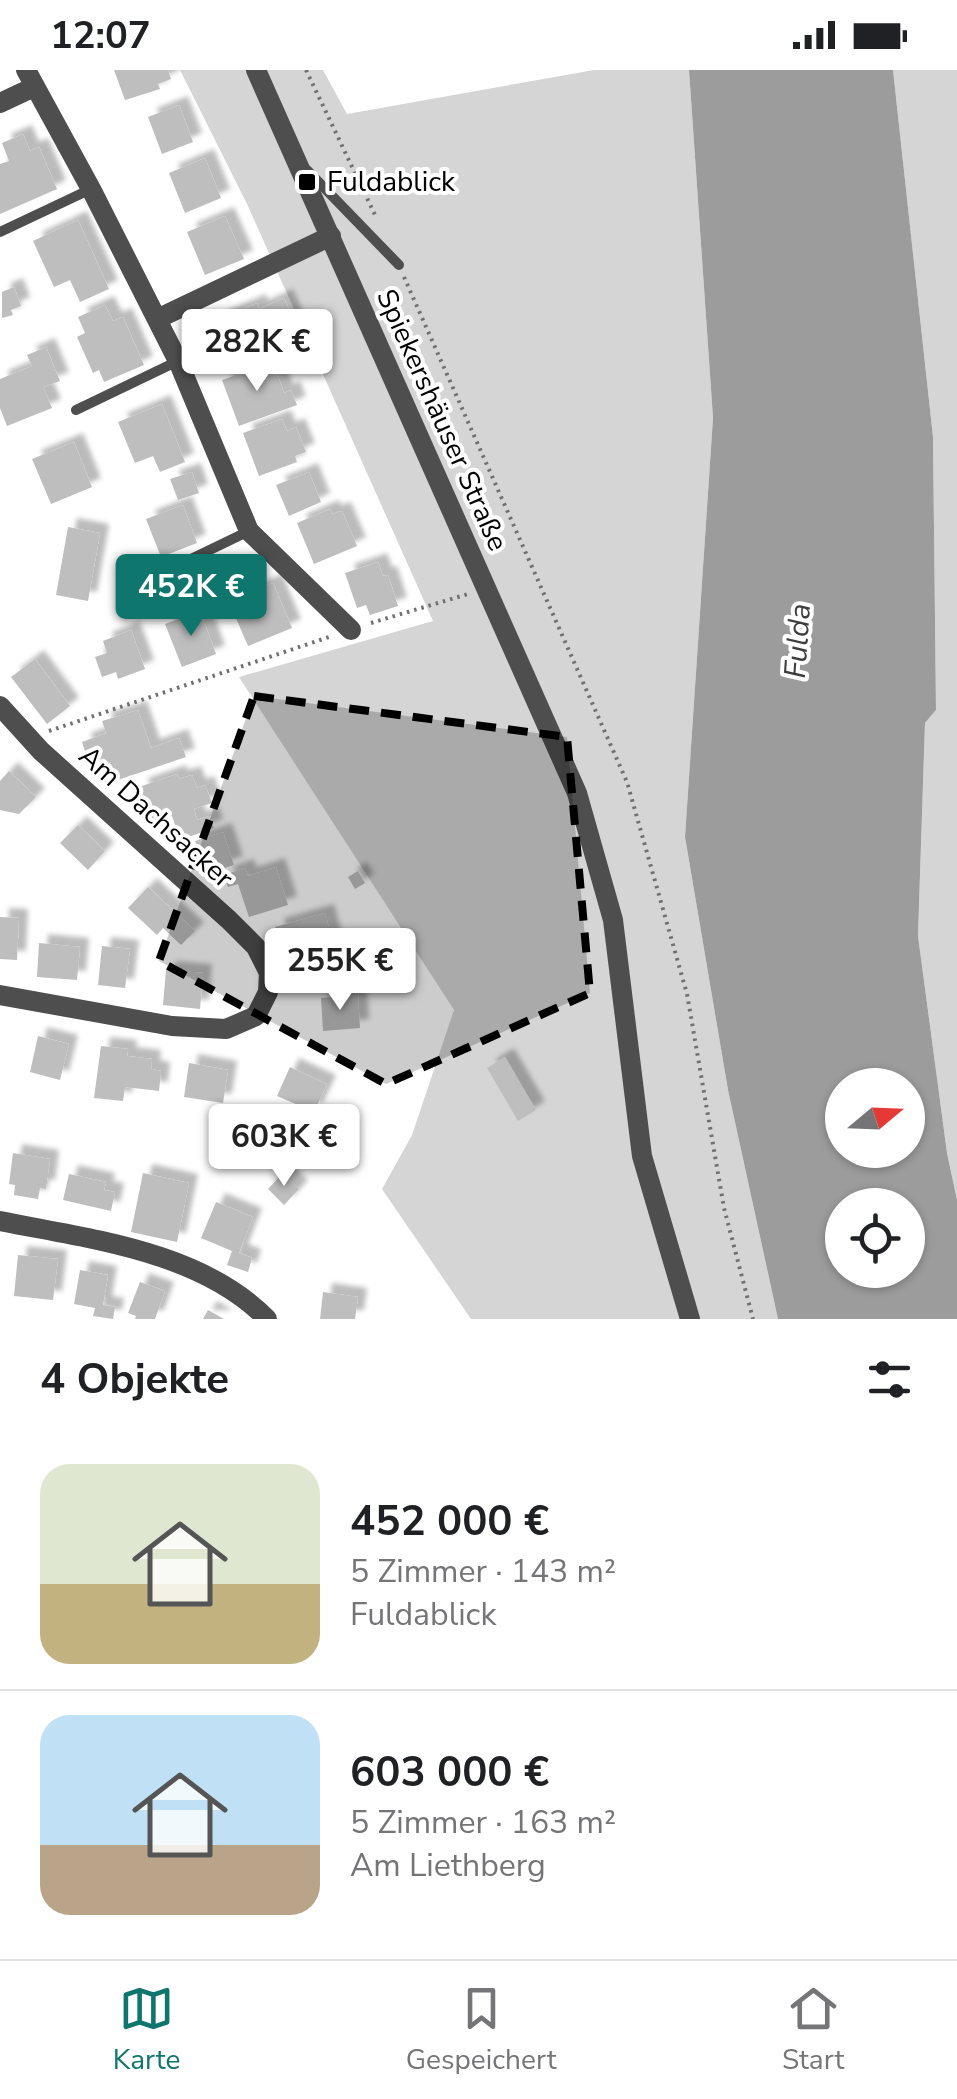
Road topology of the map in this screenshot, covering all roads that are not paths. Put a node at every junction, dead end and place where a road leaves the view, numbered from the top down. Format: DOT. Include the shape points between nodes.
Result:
graph roads {
  1 [pos="256,70"];
  2 [pos="30,78"];
  3 [pos="0,103"];
  4 [pos="296,159"];
  5 [pos="91,189"];
  6 [pos="0,232"];
  7 [pos="331,236"];
  8 [pos="399,264"];
  9 [pos="157,319"];
  10 [pos="178,362"];
  11 [pos="76,410"];
  12 [pos="249,531"];
  13 [pos="132,588"];
  14 [pos="351,630"];
  15 [pos="0,706"];
  16 [pos="0,995"];
  17 [pos="0,1221"];
  18 [pos="267,1319"];
  19 [pos="690,1319"];
  1 -- 4 [label="street, Spiekershäuser Straße"];
  2 -- 3 [label="street"];
  2 -- 5 [label="street"];
  4 -- 7 [label="street, Spiekershäuser Straße"];
  4 -- 8 [label="lane"];
  5 -- 6 [label="lane"];
  5 -- 9 [label="street"];
  7 -- 9 [label="street"];
  7 -- 19 [label="street, Spiekershäuser Straße" via="576,793 613,920 642,1156"];
  9 -- 10 [label="street"];
  10 -- 11 [label="lane"];
  10 -- 12 [label="street"];
  12 -- 13 [label="lane"];
  12 -- 14 [label="street"];
  15 -- 16 [label="street, Am Dachsacker" via="229,920 270,973 256,1016 226,1028 172,1026"];
  17 -- 18 [label="street" via="180,1264 248,1299"];
}
